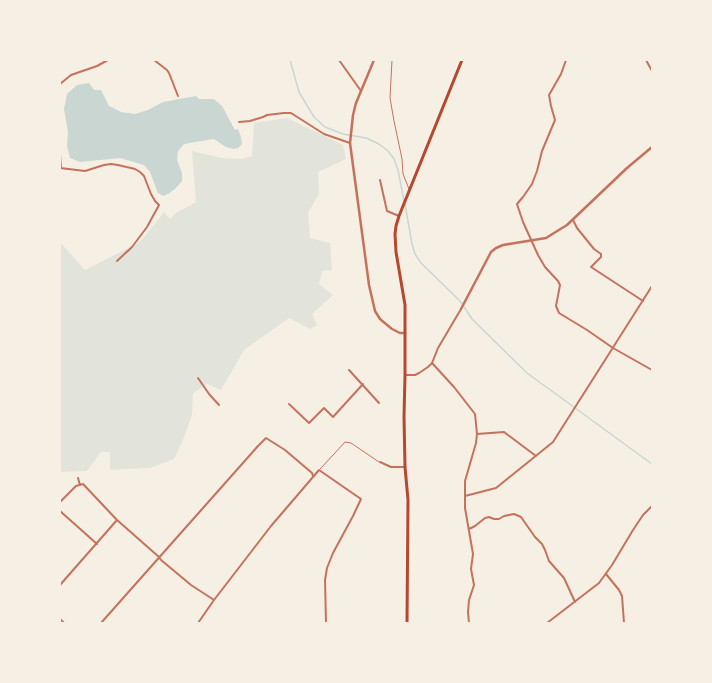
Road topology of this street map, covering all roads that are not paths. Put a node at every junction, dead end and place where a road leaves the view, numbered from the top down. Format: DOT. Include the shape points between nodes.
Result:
graph roads {
  1 [pos="108,60"];
  2 [pos="154,60"];
  3 [pos="339,60"];
  4 [pos="374,60"];
  5 [pos="392,60"];
  6 [pos="462,60"];
  7 [pos="566,60"];
  8 [pos="646,60"];
  9 [pos="652,71"];
  10 [pos="60,84"];
  11 [pos="361,91"];
  12 [pos="178,96"];
  13 [pos="239,122"];
  14 [pos="350,143"];
  15 [pos="652,147"];
  16 [pos="60,155"];
  17 [pos="60,168"];
  18 [pos="380,180"];
  19 [pos="410,190"];
  20 [pos="399,216"];
  21 [pos="572,219"];
  22 [pos="531,241"];
  23 [pos="117,261"];
  24 [pos="652,286"];
  25 [pos="643,301"];
  26 [pos="461,309"];
  27 [pos="405,333"];
  28 [pos="613,348"];
  29 [pos="432,363"];
  30 [pos="349,370"];
  31 [pos="652,370"];
  32 [pos="405,375"];
  33 [pos="198,378"];
  34 [pos="363,384"];
  35 [pos="379,403"];
  36 [pos="289,404"];
  37 [pos="219,405"];
  38 [pos="477,434"];
  39 [pos="536,456"];
  40 [pos="380,462"];
  41 [pos="405,467"];
  42 [pos="319,470"];
  43 [pos="313,476"];
  44 [pos="78,478"];
  45 [pos="80,485"];
  46 [pos="465,496"];
  47 [pos="60,502"];
  48 [pos="652,506"];
  49 [pos="60,511"];
  50 [pos="117,520"];
  51 [pos="469,529"];
  52 [pos="97,544"];
  53 [pos="159,557"];
  54 [pos="606,574"];
  55 [pos="60,585"];
  56 [pos="214,600"];
  57 [pos="575,602"];
  58 [pos="60,619"];
  59 [pos="64,623"];
  60 [pos="101,623"];
  61 [pos="198,623"];
  62 [pos="326,623"];
  63 [pos="407,623"];
  64 [pos="469,623"];
  65 [pos="547,623"];
  66 [pos="624,623"];
  1 -- 10 [label="street" via="71,76"];
  2 -- 12 [label="street" via="169,73"];
  3 -- 11 [label="street"];
  4 -- 11 [label="street"];
  5 -- 19 [label="lane" via="390,98 403,174"];
  6 -- 19 [label="highway"];
  7 -- 22 [label="street" via="550,95 550,106 555,120 532,184 517,204"];
  8 -- 9 [label="street"];
  11 -- 14 [label="street" via="353,116"];
  13 -- 14 [label="street" via="267,115 291,113 324,134"];
  14 -- 27 [label="street" via="374,311 392,328"];
  15 -- 21 [label="street"];
  16 -- 17 [label="street"];
  17 -- 23 [label="street" via="85,171 104,165 118,165 135,169 144,176 151,194 159,205 147,227"];
  18 -- 20 [label="street" via="387,211"];
  19 -- 20 [label="highway"];
  20 -- 27 [label="highway" via="395,243 405,306"];
  21 -- 22 [label="street" via="554,234"];
  21 -- 25 [label="street" via="594,249 601,254 591,267"];
  22 -- 26 [label="street" via="503,245 493,250"];
  22 -- 28 [label="street" via="545,267 560,285 556,306 559,313"];
  24 -- 25 [label="street"];
  25 -- 28 [label="street"];
  26 -- 29 [label="street"];
  27 -- 32 [label="highway"];
  28 -- 31 [label="street"];
  28 -- 39 [label="street" via="553,442"];
  29 -- 32 [label="street" via="419,374"];
  29 -- 38 [label="street" via="475,414"];
  30 -- 34 [label="street"];
  32 -- 41 [label="highway"];
  33 -- 37 [label="street"];
  34 -- 35 [label="street"];
  34 -- 36 [label="street" via="332,417 324,408 308,423"];
  38 -- 39 [label="street" via="504,432"];
  38 -- 46 [label="street" via="465,481"];
  39 -- 46 [label="street" via="496,488"];
  40 -- 41 [label="street" via="391,467"];
  40 -- 42 [label="lane" via="351,443 345,442"];
  41 -- 63 [label="highway" via="408,500"];
  42 -- 43 [label="street"];
  42 -- 62 [label="street" via="361,499 327,568"];
  43 -- 53 [label="street" via="285,450 266,438"];
  43 -- 56 [label="street"];
  44 -- 45 [label="street"];
  45 -- 47 [label="street"];
  45 -- 50 [label="street" via="83,484"];
  46 -- 51 [label="street"];
  48 -- 54 [label="street" via="643,515"];
  49 -- 52 [label="street"];
  50 -- 52 [label="street"];
  50 -- 53 [label="street"];
  51 -- 57 [label="street" via="489,517 499,519 514,514 521,517 546,550 549,561 564,578"];
  51 -- 64 [label="street" via="474,585 469,600"];
  52 -- 55 [label="street"];
  53 -- 56 [label="street"];
  53 -- 60 [label="street"];
  54 -- 57 [label="street"];
  54 -- 66 [label="street" via="622,596"];
  56 -- 61 [label="street"];
  57 -- 65 [label="street"];
  58 -- 59 [label="street"];
}
